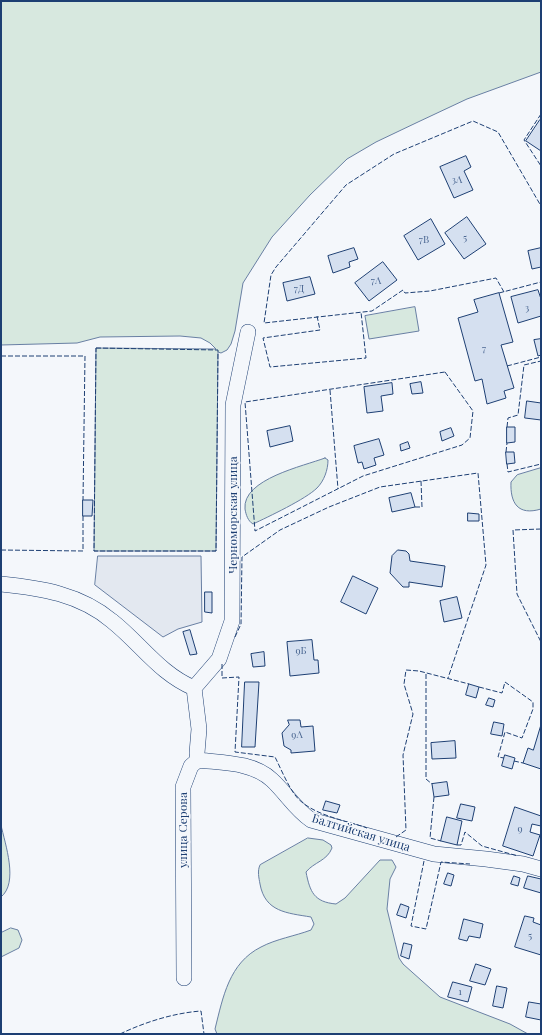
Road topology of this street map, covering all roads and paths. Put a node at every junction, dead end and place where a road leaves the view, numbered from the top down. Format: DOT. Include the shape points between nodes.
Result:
graph roads {
  1 [pos="248,332"];
  2 [pos="1,584"];
  3 [pos="194,688"];
  4 [pos="198,760"];
  5 [pos="541,869"];
  6 [pos="184,978"];
  1 -- 3 [label="street, Черноморская улица" via="233,405 232,620 219,659"];
  2 -- 3 [label="street" via="45,590 72,597 91,606 112,620 172,678"];
  3 -- 4 [label="street" via="199,729"];
  4 -- 5 [label="street, Балтийская улица" via="249,767 272,779 311,820 434,854 501,861"];
  4 -- 6 [label="street, улица Серова" via="191,766 182,787"];
}
